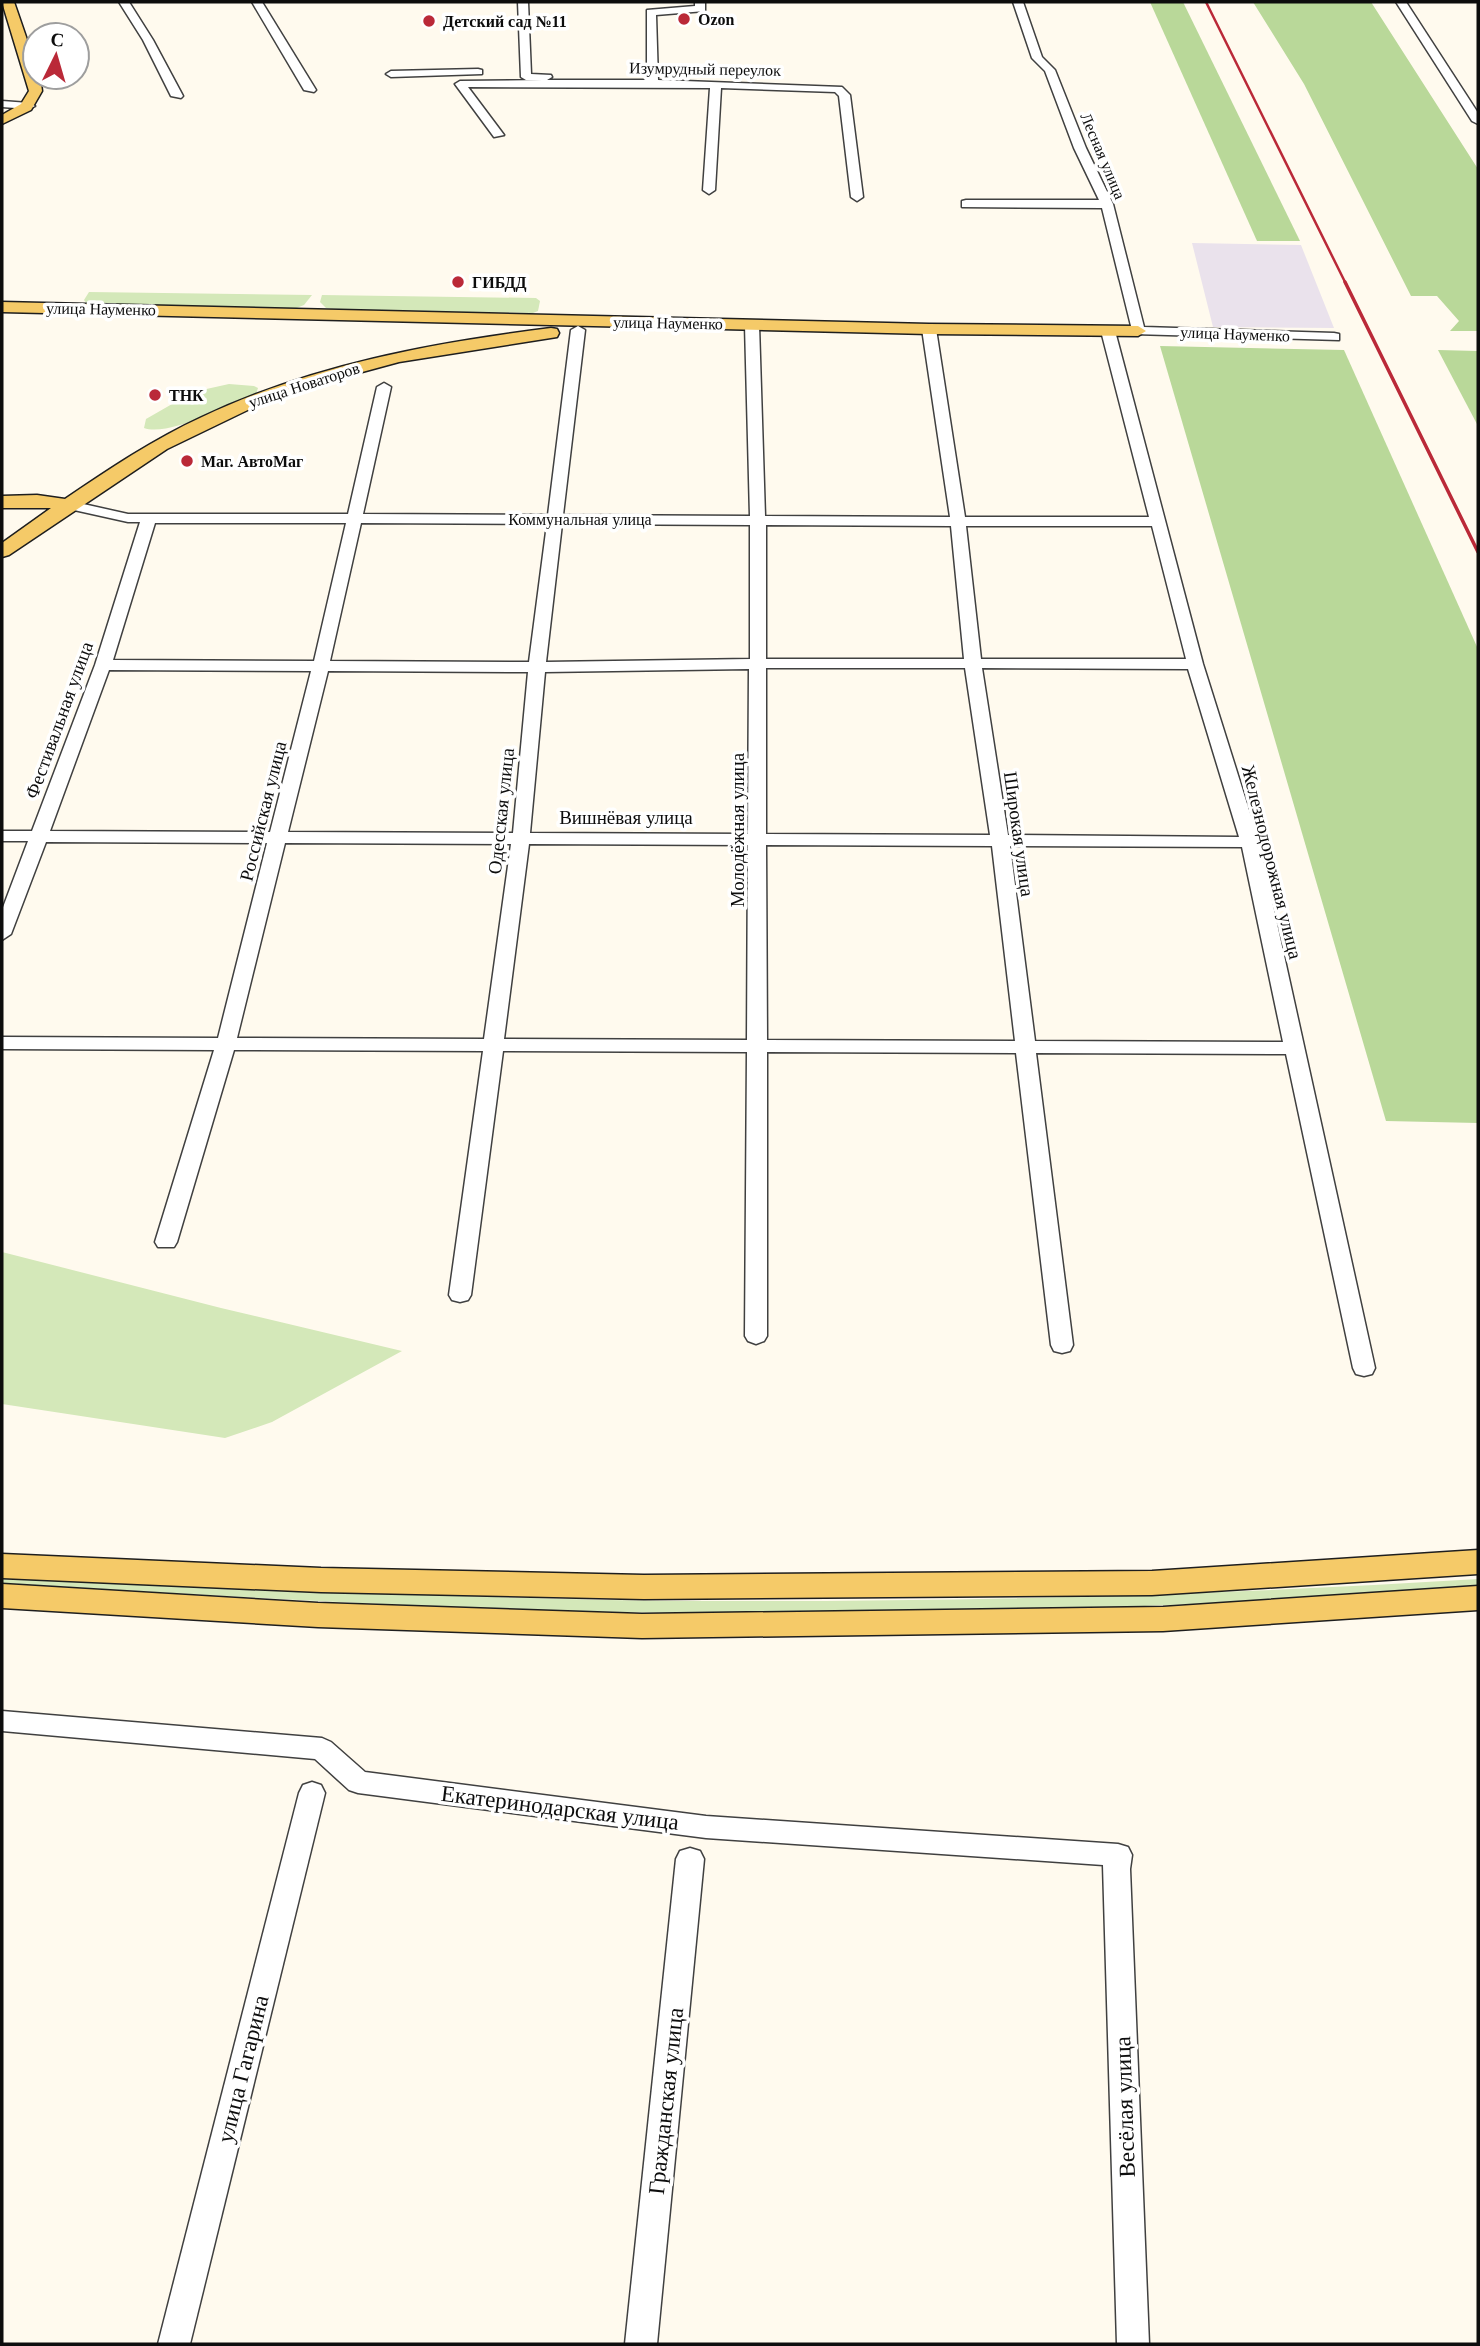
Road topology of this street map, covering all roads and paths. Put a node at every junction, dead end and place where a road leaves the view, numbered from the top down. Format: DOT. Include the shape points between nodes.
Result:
graph roads {
  1 [pos="8,2"];
  2 [pos="124,2"];
  3 [pos="257,2"];
  4 [pos="523,2"];
  5 [pos="700,2"];
  6 [pos="1018,2"];
  7 [pos="1401,2"];
  8 [pos="526,71"];
  9 [pos="391,74"];
  10 [pos="652,79"];
  11 [pos="716,87"];
  12 [pos="310,90"];
  13 [pos="177,96"];
  14 [pos="2,104"];
  15 [pos="29,106"];
  16 [pos="2,120"];
  17 [pos="1478,121"];
  18 [pos="498,135"];
  19 [pos="709,190"];
  20 [pos="857,197"];
  21 [pos="966,204"];
  22 [pos="1108,204"];
  23 [pos="2,307"];
  24 [pos="430,317"];
  25 [pos="502,318"];
  26 [pos="643,323"];
  27 [pos="460,324"];
  28 [pos="752,325"];
  29 [pos="929,329"];
  30 [pos="578,330"];
  31 [pos="1108,331"];
  32 [pos="1138,331"];
  33 [pos="1334,337"];
  34 [pos="501,339"];
  35 [pos="443,349"];
  36 [pos="384,387"];
  37 [pos="2,502"];
  38 [pos="70,505"];
  39 [pos="149,519"];
  40 [pos="353,519"];
  41 [pos="554,519"];
  42 [pos="758,519"];
  43 [pos="958,520"];
  44 [pos="1160,522"];
  45 [pos="2,551"];
  46 [pos="758,663"];
  47 [pos="103,664"];
  48 [pos="973,664"];
  49 [pos="1195,664"];
  50 [pos="321,665"];
  51 [pos="537,667"];
  52 [pos="2,836"];
  53 [pos="38,836"];
  54 [pos="278,836"];
  55 [pos="521,838"];
  56 [pos="758,839"];
  57 [pos="1000,841"];
  58 [pos="1250,842"];
  59 [pos="2,933"];
  60 [pos="2,1043"];
  61 [pos="226,1044"];
  62 [pos="493,1044"];
  63 [pos="758,1045"];
  64 [pos="1024,1046"];
  65 [pos="1296,1048"];
  66 [pos="166,1242"];
  67 [pos="460,1295"];
  68 [pos="755,1336"];
  69 [pos="1062,1345"];
  70 [pos="1364,1368"];
  71 [pos="1478,1562"];
  72 [pos="2,1566"];
  73 [pos="2,1596"];
  74 [pos="1478,1598"];
  75 [pos="2,1721"];
  76 [pos="312,1793"];
  77 [pos="690,1858"];
  78 [pos="1116,1869"];
  79 [pos="174,2344"];
  80 [pos="641,2344"];
  81 [pos="1133,2344"];
  1 -- 15 [label="main road" via="36,89"];
  2 -- 13 [label="street"];
  3 -- 12 [label="street"];
  4 -- 8 [label="street"];
  5 -- 10 [label="street" via="701,9 651,12"];
  6 -- 22 [label="street, Лесная улица" via="1037,58 1049,69"];
  7 -- 17 [label="street"];
  8 -- 9 [label="street"];
  8 -- 10 [label="street" via="526,77"];
  10 -- 11 [label="street, Изумрудный переулок"];
  10 -- 18 [label="street, Изумрудный переулок" via="460,84"];
  11 -- 19 [label="street"];
  11 -- 20 [label="street, Изумрудный переулок" via="838,89 844,95"];
  14 -- 15 [label="street"];
  15 -- 16 [label="main road"];
  21 -- 22 [label="street"];
  22 -- 32 [label="street, Лесная улица"];
  23 -- 24 [label="main road, улица Науменко"];
  24 -- 27 [label="main road"];
  25 -- 26 [label="main road, улица Науменко"];
  25 -- 27 [label="main road, улица Науменко"];
  25 -- 34 [label="main road" via="518,327"];
  26 -- 28 [label="main road, улица Науменко"];
  26 -- 30 [label="main road, улица Новаторов"];
  27 -- 34 [label="main road" via="478,337"];
  27 -- 35 [label="main road" via="456,339"];
  28 -- 29 [label="main road, улица Науменко"];
  28 -- 42 [label="street, Молодёжная улица"];
  29 -- 31 [label="main road, улица Науменко"];
  29 -- 43 [label="street, Широкая улица"];
  30 -- 34 [label="main road, улица Новаторов"];
  30 -- 41 [label="street, Одесская улица"];
  31 -- 32 [label="main road, улица Науменко"];
  31 -- 44 [label="street, Железнодорожная улица"];
  32 -- 33 [label="street, улица Науменко"];
  34 -- 35 [label="main road, улица Новаторов"];
  35 -- 38 [label="main road, улица Новаторов" via="333,372 259,398 163,444"];
  36 -- 40 [label="street, Российская улица"];
  37 -- 38 [label="main road, Коммунальная улица"];
  38 -- 39 [label="street, Коммунальная улица"];
  38 -- 45 [label="main road, улица Новаторов"];
  39 -- 40 [label="street, Коммунальная улица"];
  39 -- 47 [label="street, Фестивальная улица"];
  40 -- 41 [label="street, Коммунальная улица"];
  40 -- 50 [label="street, Российская улица"];
  41 -- 42 [label="street, Коммунальная улица"];
  41 -- 51 [label="street, Одесская улица"];
  42 -- 43 [label="street, Коммунальная улица"];
  42 -- 46 [label="street, Молодёжная улица"];
  43 -- 44 [label="street, Коммунальная улица"];
  43 -- 48 [label="street, Широкая улица"];
  44 -- 49 [label="street, Железнодорожная улица"];
  46 -- 48 [label="street"];
  46 -- 51 [label="street"];
  46 -- 56 [label="street, Молодёжная улица"];
  47 -- 50 [label="street"];
  47 -- 53 [label="street, Фестивальная улица"];
  48 -- 49 [label="street"];
  48 -- 57 [label="street, Широкая улица"];
  49 -- 58 [label="street, Железнодорожная улица"];
  50 -- 51 [label="street"];
  50 -- 54 [label="street, Российская улица"];
  51 -- 55 [label="street, Одесская улица"];
  52 -- 53 [label="street, Вишнёвая улица"];
  53 -- 54 [label="street, Вишнёвая улица"];
  53 -- 59 [label="street, Фестивальная улица"];
  54 -- 55 [label="street, Вишнёвая улица"];
  54 -- 61 [label="street, Российская улица"];
  55 -- 56 [label="street, Вишнёвая улица"];
  55 -- 62 [label="street, Одесская улица"];
  56 -- 57 [label="street, Вишнёвая улица"];
  56 -- 63 [label="street, Молодёжная улица"];
  57 -- 58 [label="street, Вишнёвая улица"];
  57 -- 64 [label="street, Широкая улица"];
  58 -- 65 [label="street, Железнодорожная улица"];
  60 -- 61 [label="street"];
  61 -- 62 [label="street"];
  61 -- 66 [label="street, Российская улица"];
  62 -- 63 [label="street"];
  62 -- 67 [label="street, Одесская улица"];
  63 -- 64 [label="street"];
  63 -- 68 [label="street, Молодёжная улица"];
  64 -- 65 [label="street"];
  64 -- 69 [label="street, Широкая улица"];
  65 -- 70 [label="street, Железнодорожная улица"];
  71 -- 72 [label="main road" via="1152,1583 644,1587 321,1580"];
  73 -- 74 [label="main road" via="318,1615 642,1626 1163,1619"];
  75 -- 78 [label="street, Екатеринодарская улица" via="323,1749 358,1782 706,1828 1118,1856"];
  76 -- 79 [label="street, улица Гагарина"];
  77 -- 80 [label="street, Гражданская улица"];
  78 -- 81 [label="street, Весёлая улица"];
}
